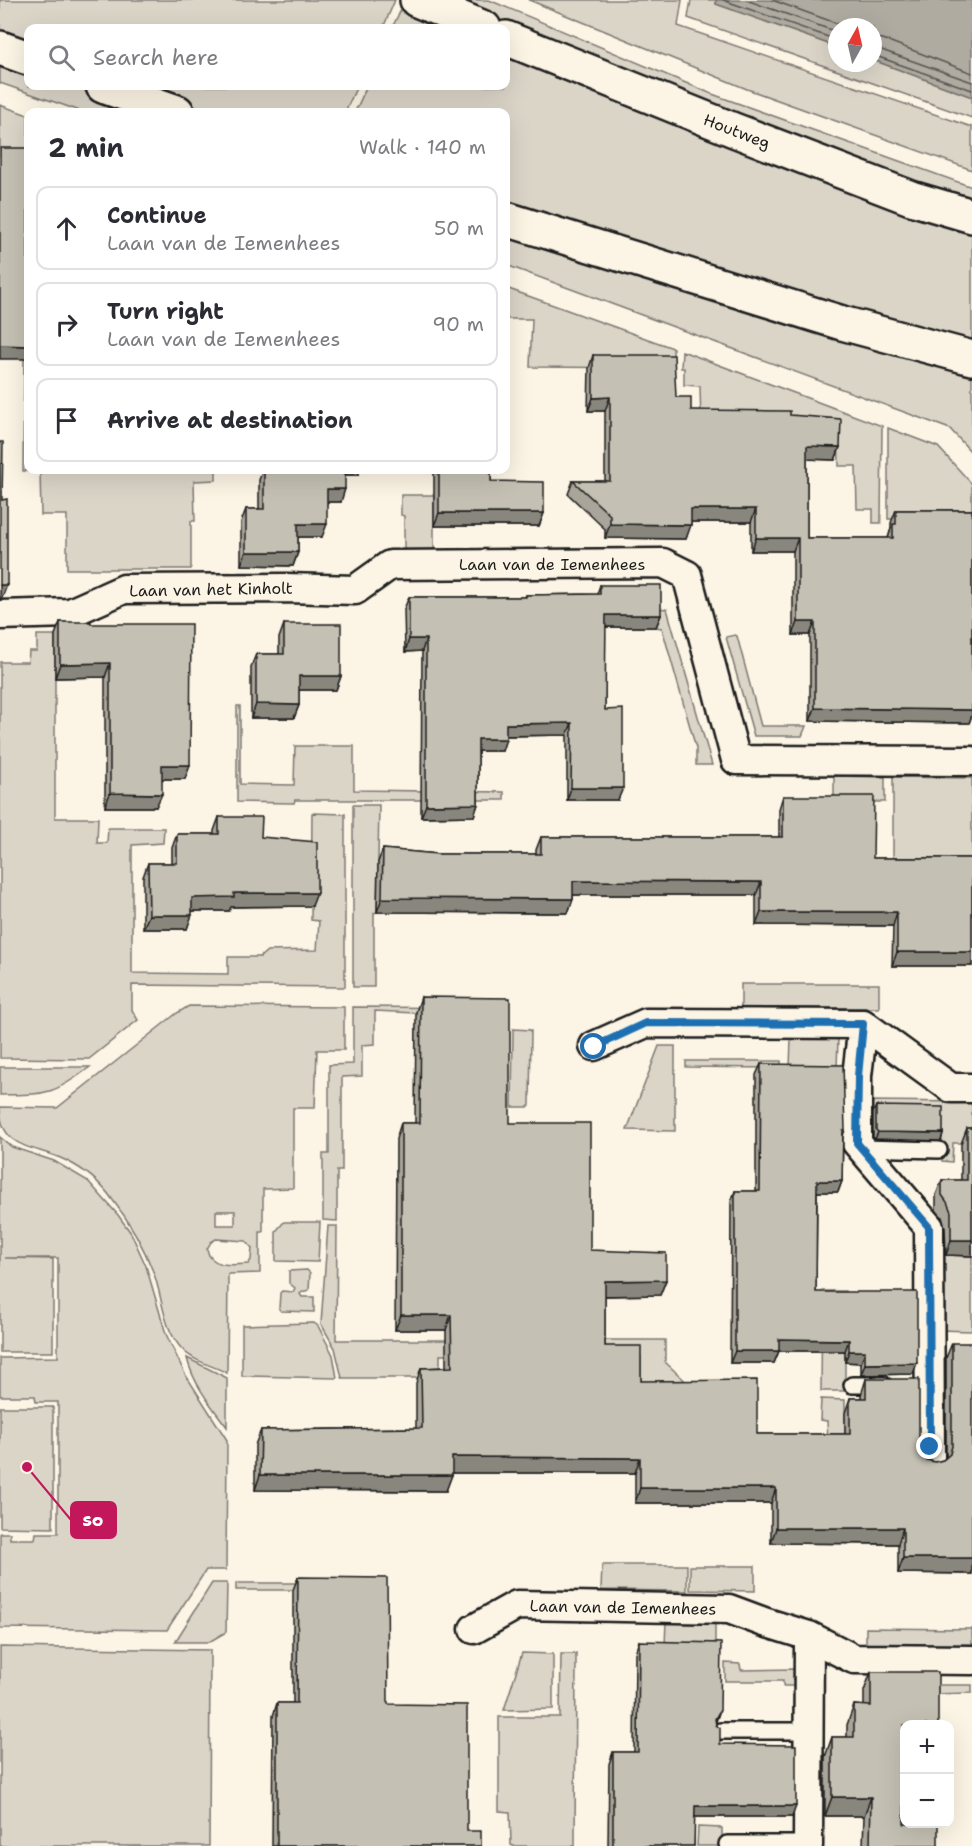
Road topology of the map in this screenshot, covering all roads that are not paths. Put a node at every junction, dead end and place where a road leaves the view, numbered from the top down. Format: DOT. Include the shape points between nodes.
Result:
graph roads {
  1 [pos="417,0"];
  2 [pos="474,24"];
  3 [pos="510,40"];
  4 [pos="0,48"];
  5 [pos="24,57"];
  6 [pos="114,90"];
  7 [pos="166,108"];
  8 [pos="972,216"];
  9 [pos="510,220"];
  10 [pos="972,358"];
  11 [pos="355,590"];
  12 [pos="0,615"];
  13 [pos="972,761"];
  14 [pos="863,1024"];
  15 [pos="594,1047"];
  16 [pos="972,1088"];
  17 [pos="861,1148"];
  18 [pos="939,1150"];
  19 [pos="852,1385"];
  20 [pos="896,1385"];
  21 [pos="930,1461"];
  22 [pos="474,1629"];
  23 [pos="809,1636"];
  24 [pos="972,1660"];
  25 [pos="720,1731"];
  26 [pos="809,1731"];
  27 [pos="727,1844"];
  28 [pos="808,1845"];
  1 -- 2 [label="street"];
  3 -- 8 [label="street, Houtweg" via="911,198"];
  4 -- 5 [label="street"];
  6 -- 7 [label="street"];
  9 -- 10 [label="street" via="842,323"];
  11 -- 12 [label="street, Laan van het Kinholt" via="124,589 70,613"];
  11 -- 13 [label="street, Laan van de Iemenhees" via="390,565 663,563 687,575 736,760"];
  14 -- 15 [label="street" via="646,1023"];
  14 -- 16 [label="street" via="951,1088"];
  14 -- 17 [label="street" via="857,1098 857,1143"];
  17 -- 18 [label="lane"];
  17 -- 21 [label="street" via="929,1227 923,1384"];
  19 -- 20 [label="lane"];
  22 -- 23 [label="street, Laan van de Iemenhees" via="517,1605 708,1608 729,1609"];
  23 -- 24 [label="street, Laan van de Iemenhees" via="854,1659"];
  23 -- 26 [label="street"];
  25 -- 26 [label="lane"];
  26 -- 28 [label="street"];
  27 -- 28 [label="lane"];
}
